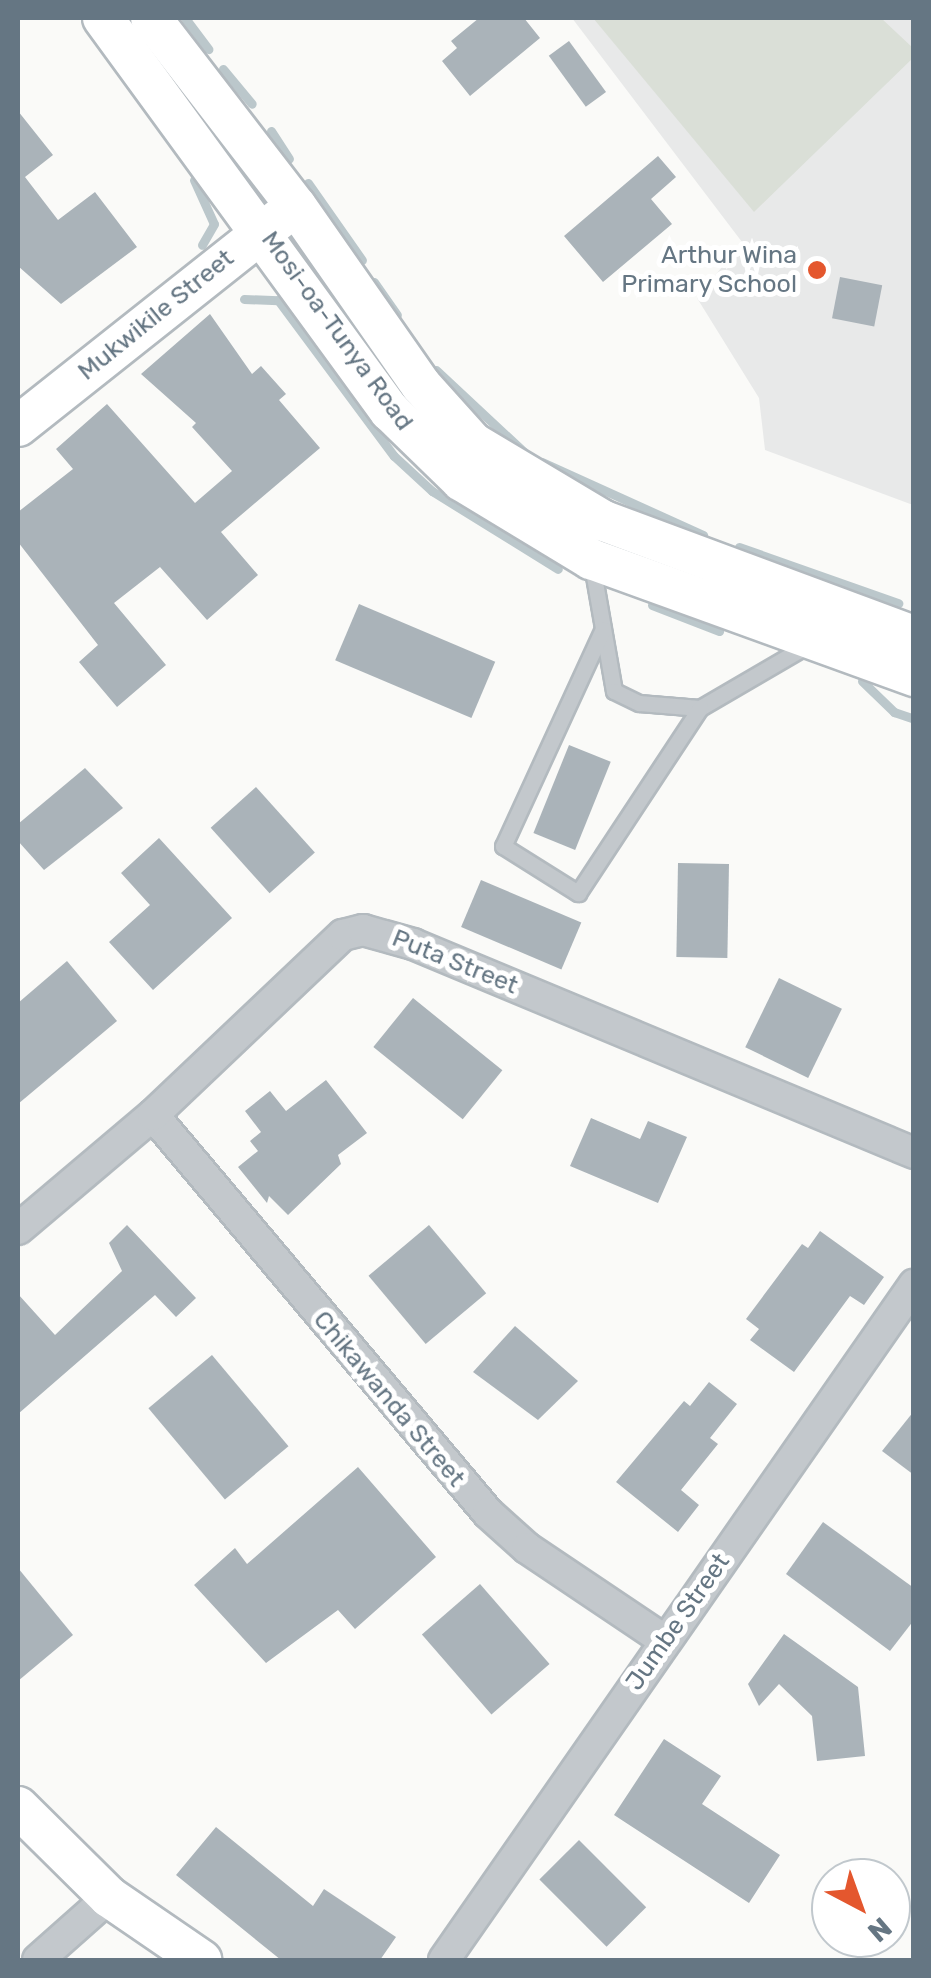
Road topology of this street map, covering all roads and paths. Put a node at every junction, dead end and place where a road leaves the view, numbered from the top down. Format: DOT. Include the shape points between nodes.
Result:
graph roads {
  1 [pos="103,18"];
  2 [pos="151,18"];
  3 [pos="296,206"];
  4 [pos="263,230"];
  5 [pos="18,426"];
  6 [pos="591,559"];
  7 [pos="603,630"];
  8 [pos="914,636"];
  9 [pos="816,641"];
  10 [pos="914,676"];
  11 [pos="700,708"];
  12 [pos="153,1115"];
  13 [pos="914,1153"];
  14 [pos="18,1229"];
  15 [pos="914,1285"];
  16 [pos="664,1640"];
  17 [pos="18,1807"];
  18 [pos="109,1896"];
  19 [pos="38,1960"];
  20 [pos="201,1960"];
  21 [pos="444,1960"];
  1 -- 4 [label="main road, Mosi-oa-Tunya Road"];
  2 -- 3 [label="main road, Mosi-oa-Tunya Road"];
  3 -- 4 [label="main road, Mukwikile Street"];
  3 -- 8 [label="main road, Mosi-oa-Tunya Road" via="422,385 474,443 509,468 604,521"];
  4 -- 5 [label="main road, Mukwikile Street"];
  4 -- 6 [label="main road, Mosi-oa-Tunya Road" via="390,411 424,448 503,511"];
  6 -- 7 [label="lane"];
  6 -- 9 [label="main road, Mosi-oa-Tunya Road"];
  7 -- 11 [label="lane" via="614,690 639,703"];
  7 -- 11 [label="lane" via="503,846 578,893"];
  9 -- 10 [label="main road, Mosi-oa-Tunya Road"];
  9 -- 11 [label="lane"];
  12 -- 13 [label="street, Puta Street" via="333,944 362,930 413,944"];
  12 -- 14 [label="street, Puta Street"];
  12 -- 16 [label="street, Chikawanda Street" via="488,1514"];
  15 -- 16 [label="street, Jumbe Street"];
  16 -- 21 [label="street, Jumbe Street"];
  17 -- 18 [label="main road"];
  18 -- 19 [label="street"];
  18 -- 20 [label="main road"];
}
